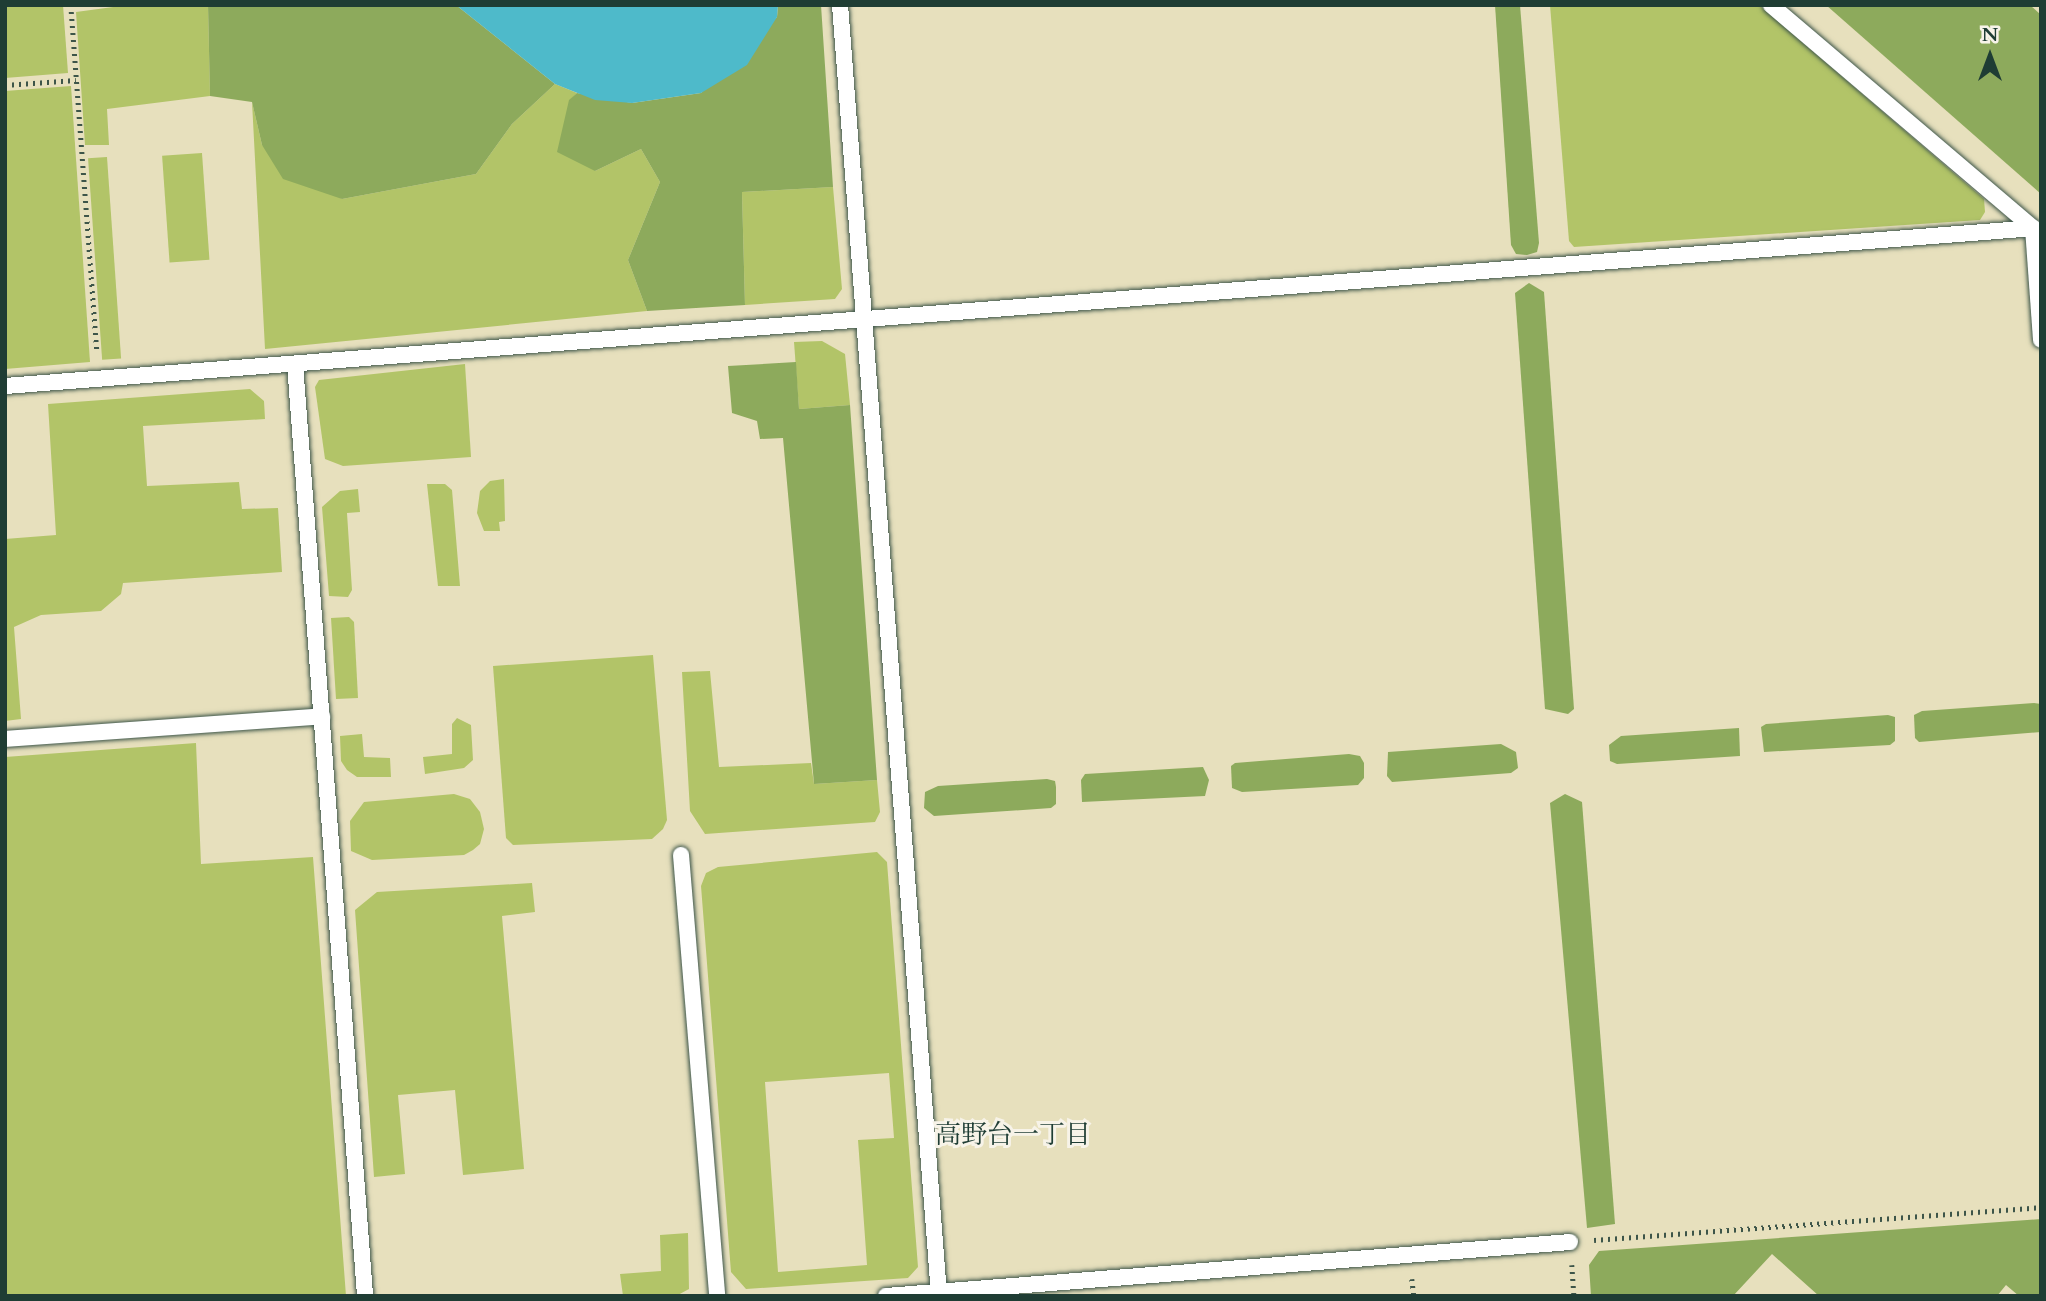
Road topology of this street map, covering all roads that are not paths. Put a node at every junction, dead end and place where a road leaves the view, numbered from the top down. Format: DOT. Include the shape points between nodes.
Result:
graph roads {
  1 [pos="840,5"];
  2 [pos="1771,5"];
  3 [pos="2033,228"];
  4 [pos="863,321"];
  5 [pos="2041,340"];
  6 [pos="295,363"];
  7 [pos="5,386"];
  8 [pos="322,716"];
  9 [pos="5,739"];
  10 [pos="681,855"];
  11 [pos="1570,1242"];
  12 [pos="939,1294"];
  13 [pos="365,1296"];
  14 [pos="717,1296"];
  15 [pos="886,1296"];
  1 -- 4 [label="lane"];
  2 -- 3 [label="lane"];
  3 -- 4 [label="lane"];
  3 -- 5 [label="lane"];
  4 -- 6 [label="lane"];
  4 -- 12 [label="lane"];
  6 -- 7 [label="lane"];
  6 -- 8 [label="lane"];
  8 -- 9 [label="lane"];
  8 -- 13 [label="lane"];
  10 -- 14 [label="lane"];
  11 -- 12 [label="lane"];
  12 -- 15 [label="lane"];
}
